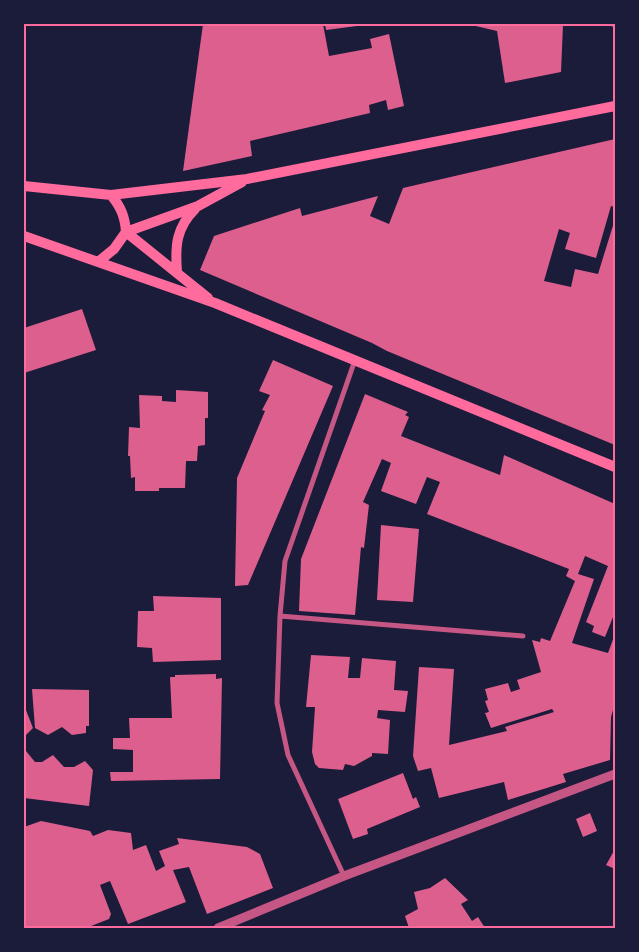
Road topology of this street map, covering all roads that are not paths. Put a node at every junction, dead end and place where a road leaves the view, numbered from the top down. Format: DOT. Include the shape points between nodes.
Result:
graph roads {
  1 [pos="610,24"];
  2 [pos="615,25"];
  3 [pos="614,105"];
  4 [pos="247,179"];
  5 [pos="24,186"];
  6 [pos="111,195"];
  7 [pos="198,206"];
  8 [pos="126,232"];
  9 [pos="25,237"];
  10 [pos="98,262"];
  11 [pos="177,272"];
  12 [pos="215,304"];
  13 [pos="355,360"];
  14 [pos="615,467"];
  15 [pos="280,616"];
  16 [pos="523,636"];
  17 [pos="615,774"];
  18 [pos="344,876"];
  19 [pos="218,928"];
  1 -- 2 [label="lane"];
  3 -- 4 [label="main road"];
  4 -- 6 [label="main road"];
  4 -- 7 [label="main road"];
  5 -- 6 [label="main road"];
  6 -- 8 [label="main road" via="125,218"];
  7 -- 8 [label="main road"];
  7 -- 11 [label="main road" via="179,230 175,245"];
  8 -- 10 [label="main road" via="114,249"];
  8 -- 11 [label="main road"];
  9 -- 10 [label="main road"];
  10 -- 12 [label="main road"];
  11 -- 12 [label="main road"];
  12 -- 13 [label="main road"];
  13 -- 14 [label="main road"];
  13 -- 15 [label="street" via="286,561"];
  15 -- 16 [label="street"];
  15 -- 18 [label="street" via="278,703 288,755"];
  17 -- 18 [label="street"];
  18 -- 19 [label="street"];
}
